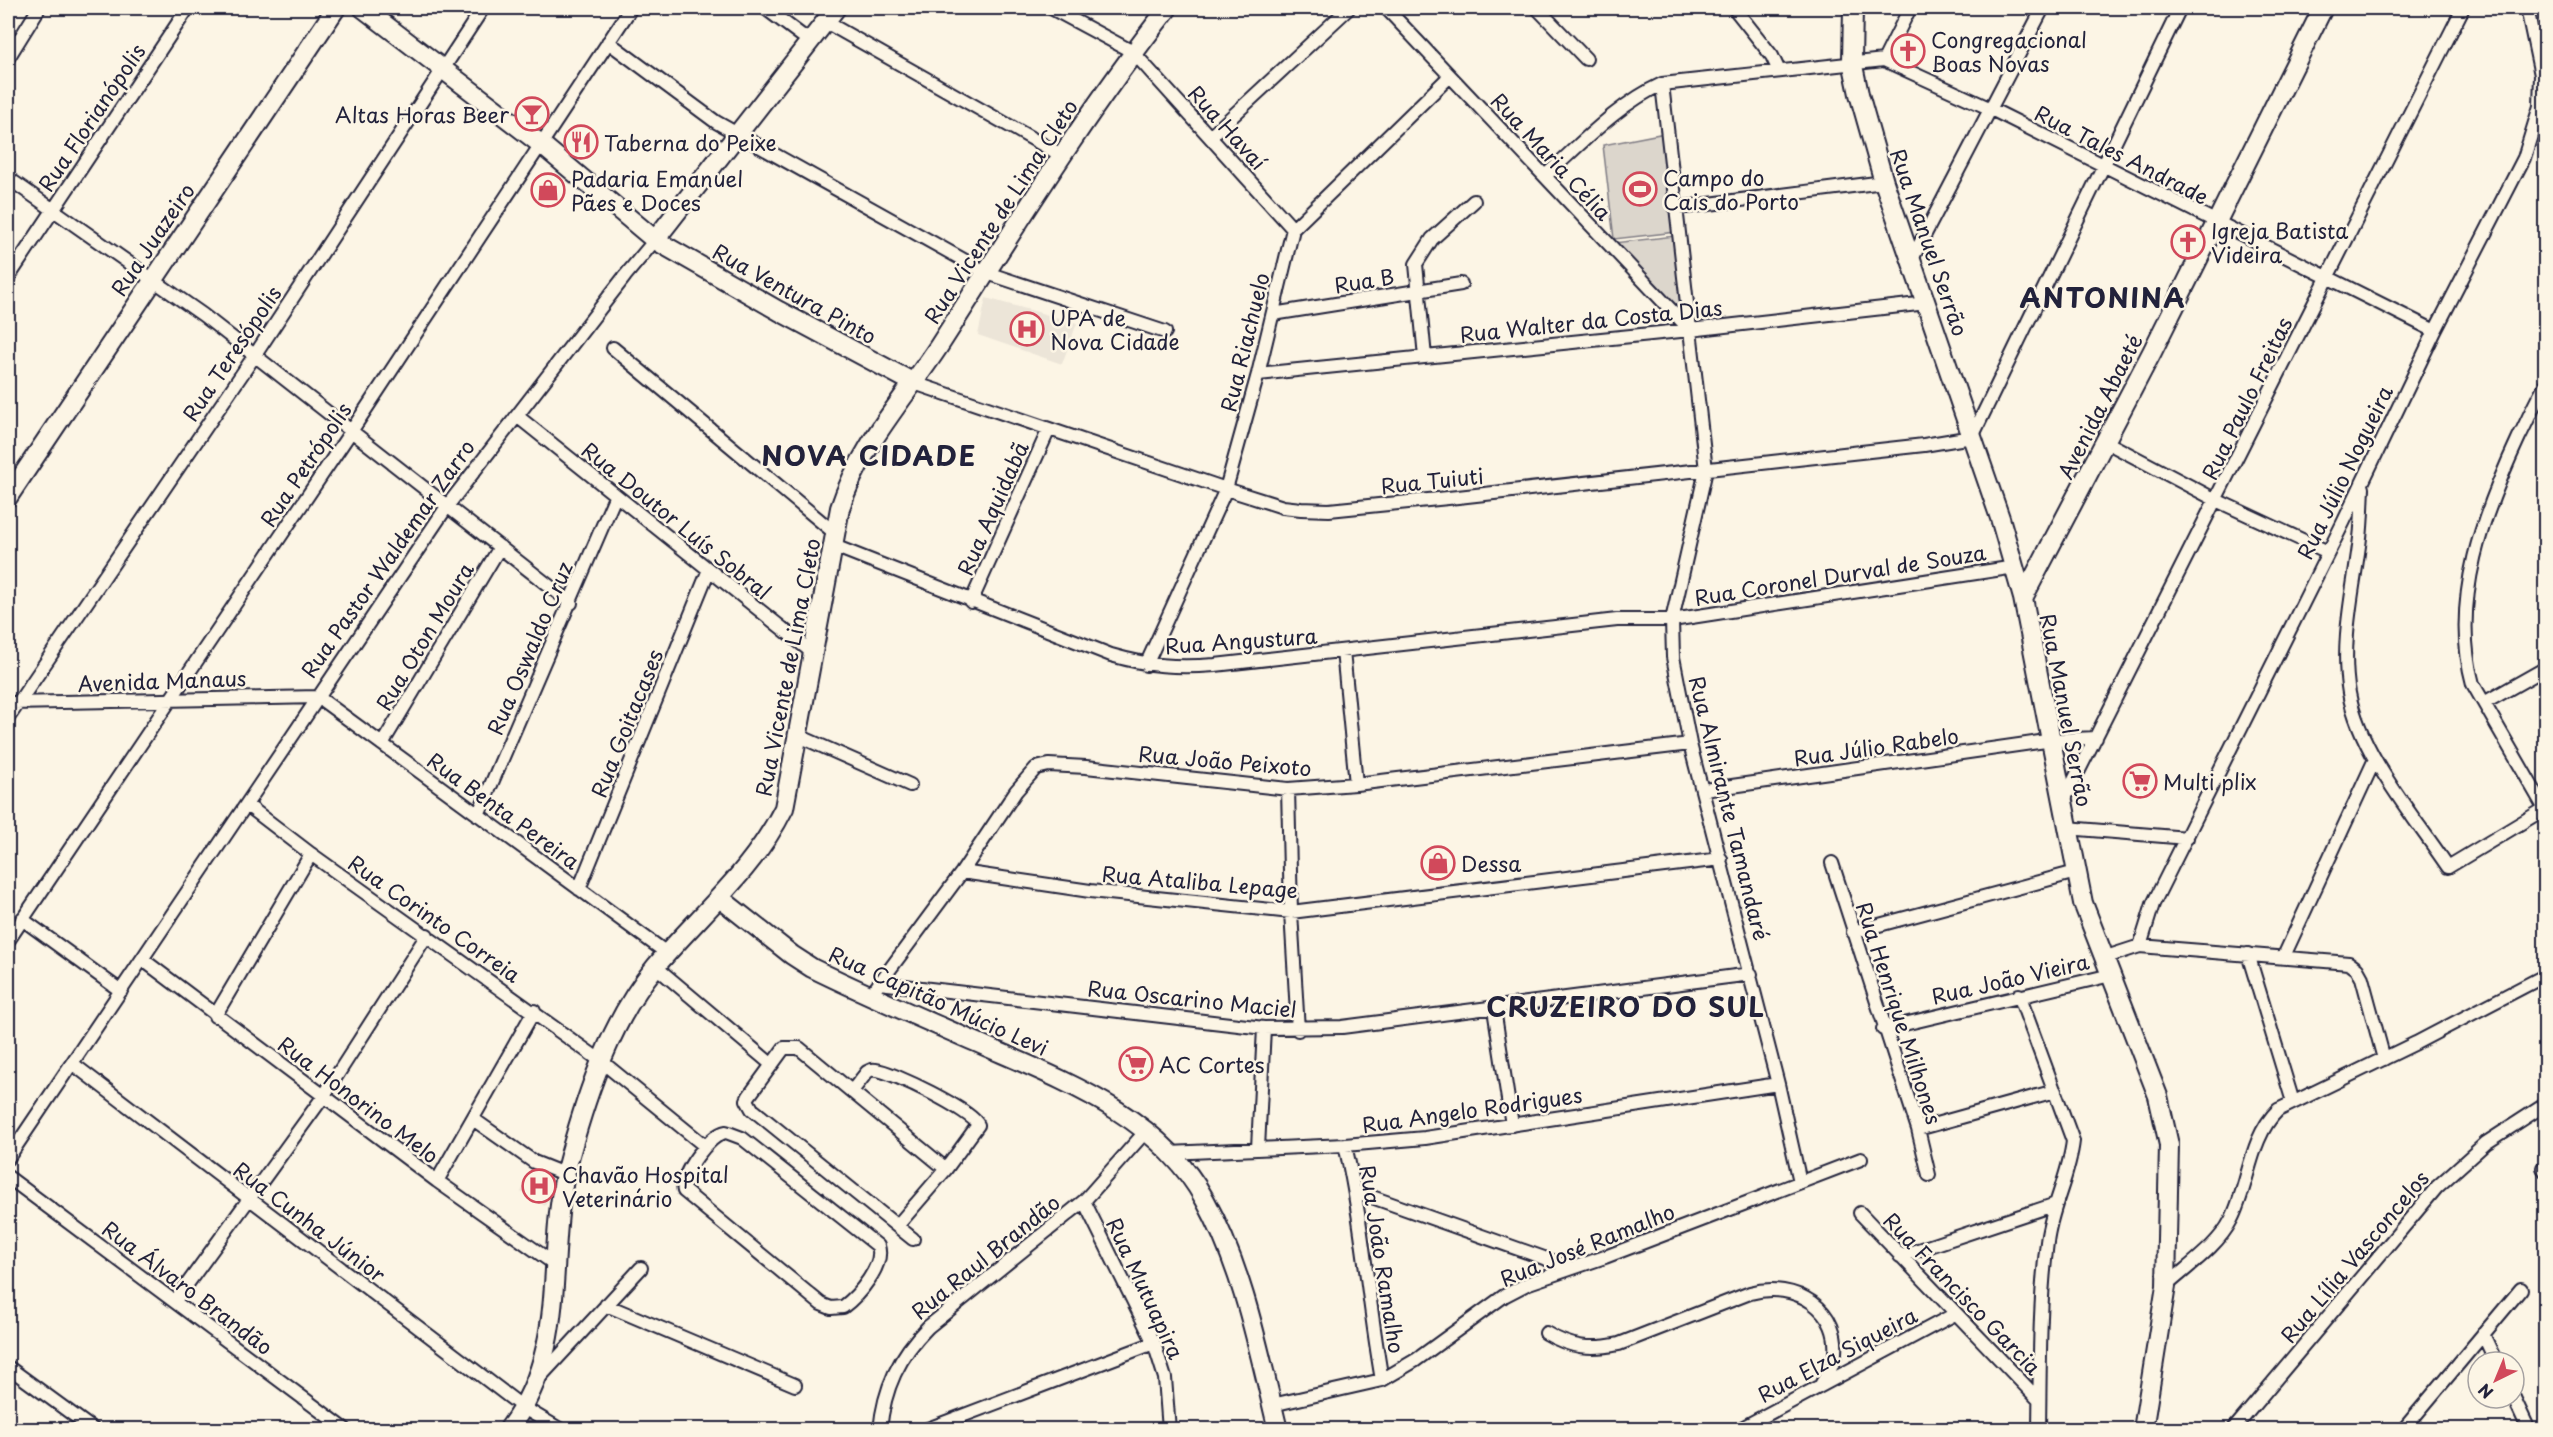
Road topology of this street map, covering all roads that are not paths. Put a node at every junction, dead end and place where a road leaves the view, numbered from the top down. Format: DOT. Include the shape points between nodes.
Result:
graph roads {
  1 [pos="39,8"];
  2 [pos="188,8"];
  3 [pos="336,8"];
  4 [pos="363,8"];
  5 [pos="483,8"];
  6 [pos="631,8"];
  7 [pos="765,8"];
  8 [pos="1051,8"];
  9 [pos="1168,8"];
  10 [pos="1349,8"];
  11 [pos="1386,8"];
  12 [pos="1537,8"];
  13 [pos="1734,8"];
  14 [pos="1853,8"];
  15 [pos="1910,8"];
  16 [pos="2043,8"];
  17 [pos="2181,8"];
  18 [pos="2323,8"];
  19 [pos="2463,8"];
  20 [pos="2527,8"];
  21 [pos="830,14"];
  22 [pos="809,41"];
  23 [pos="608,42"];
  24 [pos="1133,52"];
  25 [pos="8,58"];
  26 [pos="1586,59"];
  27 [pos="1884,60"];
  28 [pos="1852,61"];
  29 [pos="443,68"];
  30 [pos="1779,71"];
  31 [pos="1450,75"];
  32 [pos="1662,84"];
  33 [pos="1991,109"];
  34 [pos="739,135"];
  35 [pos="1210,137"];
  36 [pos="542,145"];
  37 [pos="1061,155"];
  38 [pos="2102,164"];
  39 [pos="1545,176"];
  40 [pos="8,178"];
  41 [pos="1884,182"];
  42 [pos="1474,201"];
  43 [pos="1677,208"];
  44 [pos="53,209"];
  45 [pos="2216,224"];
  46 [pos="1293,229"];
  47 [pos="656,240"];
  48 [pos="1912,259"];
  49 [pos="987,273"];
  50 [pos="2327,276"];
  51 [pos="8,278"];
  52 [pos="152,279"];
  53 [pos="1461,284"];
  54 [pos="1419,291"];
  55 [pos="1927,303"];
  56 [pos="1273,314"];
  57 [pos="1690,330"];
  58 [pos="2435,331"];
  59 [pos="1165,333"];
  60 [pos="613,348"];
  61 [pos="255,355"];
  62 [pos="1425,357"];
  63 [pos="1258,374"];
  64 [pos="914,383"];
  65 [pos="2546,384"];
  66 [pos="517,416"];
  67 [pos="1049,429"];
  68 [pos="352,430"];
  69 [pos="1972,437"];
  70 [pos="2106,442"];
  71 [pos="1706,470"];
  72 [pos="2363,480"];
  73 [pos="1226,489"];
  74 [pos="8,497"];
  75 [pos="615,497"];
  76 [pos="2218,501"];
  77 [pos="448,505"];
  78 [pos="835,540"];
  79 [pos="500,547"];
  80 [pos="2328,552"];
  81 [pos="2015,567"];
  82 [pos="708,572"];
  83 [pos="2023,598"];
  84 [pos="971,602"];
  85 [pos="571,603"];
  86 [pos="1672,620"];
  87 [pos="1343,651"];
  88 [pos="813,653"];
  89 [pos="1146,665"];
  90 [pos="2546,668"];
  91 [pos="318,696"];
  92 [pos="168,701"];
  93 [pos="12,703"];
  94 [pos="2484,703"];
  95 [pos="8,718"];
  96 [pos="799,736"];
  97 [pos="2096,738"];
  98 [pos="2053,740"];
  99 [pos="382,744"];
  100 [pos="1690,744"];
  101 [pos="2375,759"];
  102 [pos="1356,784"];
  103 [pos="910,785"];
  104 [pos="1288,789"];
  105 [pos="1704,790"];
  106 [pos="2062,804"];
  107 [pos="247,806"];
  108 [pos="2545,809"];
  109 [pos="478,815"];
  110 [pos="2067,828"];
  111 [pos="2187,838"];
  112 [pos="311,854"];
  113 [pos="1721,859"];
  114 [pos="1832,863"];
  115 [pos="962,872"];
  116 [pos="2076,872"];
  117 [pos="579,889"];
  118 [pos="721,899"];
  119 [pos="1291,912"];
  120 [pos="22,919"];
  121 [pos="1853,932"];
  122 [pos="427,934"];
  123 [pos="8,941"];
  124 [pos="2140,946"];
  125 [pos="2248,954"];
  126 [pos="2284,956"];
  127 [pos="2103,958"];
  128 [pos="142,959"];
  129 [pos="662,960"];
  130 [pos="1750,974"];
  131 [pos="2111,975"];
  132 [pos="2546,975"];
  133 [pos="874,990"];
  134 [pos="121,991"];
  135 [pos="2019,995"];
  136 [pos="1494,1009"];
  137 [pos="534,1011"];
  138 [pos="215,1016"];
  139 [pos="1264,1028"];
  140 [pos="1298,1029"];
  141 [pos="1883,1029"];
  142 [pos="2384,1059"];
  143 [pos="601,1061"];
  144 [pos="73,1064"];
  145 [pos="771,1064"];
  146 [pos="1778,1084"];
  147 [pos="852,1091"];
  148 [pos="2055,1092"];
  149 [pos="323,1097"];
  150 [pos="2293,1102"];
  151 [pos="2546,1104"];
  152 [pos="473,1119"];
  153 [pos="1512,1125"];
  154 [pos="1918,1129"];
  155 [pos="1146,1131"];
  156 [pos="1344,1145"];
  157 [pos="705,1146"];
  158 [pos="1258,1148"];
  159 [pos="1169,1153"];
  160 [pos="8,1158"];
  161 [pos="1861,1159"];
  162 [pos="946,1169"];
  163 [pos="564,1174"];
  164 [pos="1929,1175"];
  165 [pos="8,1177"];
  166 [pos="437,1182"];
  167 [pos="1800,1182"];
  168 [pos="1355,1191"];
  169 [pos="249,1200"];
  170 [pos="1084,1201"];
  171 [pos="2054,1205"];
  172 [pos="1860,1213"];
  173 [pos="897,1226"];
  174 [pos="913,1239"];
  175 [pos="1900,1256"];
  176 [pos="556,1265"];
  177 [pos="641,1268"];
  178 [pos="1572,1268"];
  179 [pos="2166,1286"];
  180 [pos="2522,1289"];
  181 [pos="175,1301"];
  182 [pos="606,1305"];
  183 [pos="1955,1314"];
  184 [pos="1546,1333"];
  185 [pos="2483,1334"];
  186 [pos="1154,1343"];
  187 [pos="2490,1350"];
  188 [pos="8,1368"];
  189 [pos="1382,1380"];
  190 [pos="537,1381"];
  191 [pos="795,1385"];
  192 [pos="1821,1385"];
  193 [pos="2039,1400"];
  194 [pos="1272,1405"];
  195 [pos="524,1408"];
  196 [pos="2520,1410"];
  197 [pos="2408,1427"];
  198 [pos="94,1430"];
  199 [pos="346,1430"];
  200 [pos="508,1430"];
  201 [pos="561,1430"];
  202 [pos="880,1430"];
  203 [pos="925,1430"];
  204 [pos="1169,1430"];
  205 [pos="1278,1430"];
  206 [pos="1738,1430"];
  207 [pos="2039,1430"];
  208 [pos="2143,1430"];
  209 [pos="2233,1430"];
  210 [pos="2529,1430"];
  1 -- 25 [label="street"];
  2 -- 44 [label="street, Rua Florianópolis"];
  3 -- 52 [label="street, Rua Juazeiro"];
  4 -- 29 [label="street, Rua Ventura Pinto"];
  5 -- 29 [label="street, Rua Teresópolis"];
  6 -- 23 [label="street, Rua Petrópolis"];
  7 -- 22 [label="street"];
  8 -- 24 [label="street, Rua Havaí"];
  9 -- 24 [label="street, Rua Vicente de Lima Cleto"];
  10 -- 35 [label="street"];
  11 -- 31 [label="street, Rua Maria Célia"];
  12 -- 26 [label="street"];
  13 -- 30 [label="street" via="1772,56"];
  14 -- 28 [label="street, Rua Manuel Serrão"];
  15 -- 27 [label="street"];
  16 -- 33 [label="street"];
  17 -- 38 [label="street"];
  18 -- 45 [label="street, Avenida Abaeté"];
  19 -- 50 [label="street, Rua Paulo Freitas"];
  20 -- 58 [label="street, Rua Júlio Nogueira" via="2541,75 2534,133"];
  21 -- 22 [label="street, Rua Pastor Waldemar Zarro"];
  21 -- 37 [label="street"];
  22 -- 34 [label="street, Rua Pastor Waldemar Zarro"];
  23 -- 34 [label="street"];
  23 -- 36 [label="street, Rua Petrópolis"];
  24 -- 35 [label="street, Rua Havaí"];
  24 -- 37 [label="street, Rua Vicente de Lima Cleto"];
  27 -- 28 [label="street, Rua Tales Andrade"];
  27 -- 33 [label="street, Rua Tales Andrade"];
  28 -- 30 [label="street, Rua Tales Andrade"];
  28 -- 41 [label="street, Rua Manuel Serrão"];
  29 -- 36 [label="street, Rua Ventura Pinto"];
  29 -- 61 [label="street, Rua Teresópolis"];
  30 -- 32 [label="street, Rua Tales Andrade"];
  31 -- 39 [label="street, Rua Maria Célia"];
  31 -- 46 [label="street"];
  32 -- 39 [label="street" via="1624,107"];
  32 -- 43 [label="street, Rua Almirante Tamandaré"];
  33 -- 38 [label="street, Rua Tales Andrade"];
  33 -- 48 [label="street"];
  34 -- 47 [label="street, Rua Pastor Waldemar Zarro"];
  34 -- 49 [label="street"];
  35 -- 46 [label="street, Rua Havaí"];
  36 -- 47 [label="street, Rua Ventura Pinto"];
  36 -- 68 [label="street, Rua Petrópolis"];
  37 -- 49 [label="street, Rua Vicente de Lima Cleto"];
  38 -- 45 [label="street, Rua Tales Andrade"];
  38 -- 69 [label="street"];
  39 -- 57 [label="street, Rua Maria Célia"];
  40 -- 44 [label="street"];
  41 -- 43 [label="street"];
  41 -- 48 [label="street, Rua Manuel Serrão"];
  42 -- 54 [label="street" via="1423,249 1416,264"];
  43 -- 57 [label="street, Rua Almirante Tamandaré"];
  44 -- 51 [label="street, Rua Florianópolis"];
  44 -- 52 [label="street"];
  45 -- 50 [label="street, Rua Tales Andrade"];
  45 -- 70 [label="street, Avenida Abaeté"];
  46 -- 56 [label="street, Rua Riachuelo"];
  47 -- 64 [label="street, Rua Ventura Pinto"];
  47 -- 66 [label="street, Rua Pastor Waldemar Zarro"];
  48 -- 55 [label="street, Rua Manuel Serrão"];
  49 -- 59 [label="street"];
  49 -- 64 [label="street, Rua Vicente de Lima Cleto"];
  50 -- 58 [label="street, Rua Tales Andrade"];
  50 -- 76 [label="street, Rua Paulo Freitas"];
  52 -- 61 [label="street"];
  52 -- 74 [label="street, Rua Juazeiro"];
  53 -- 54 [label="street, Rua B"];
  54 -- 56 [label="street, Rua B"];
  54 -- 62 [label="street"];
  55 -- 57 [label="street, Rua Walter da Costa Dias"];
  55 -- 69 [label="street, Rua Manuel Serrão"];
  56 -- 63 [label="street, Rua Riachuelo"];
  57 -- 62 [label="street, Rua Walter da Costa Dias"];
  57 -- 71 [label="street, Rua Almirante Tamandaré"];
  58 -- 72 [label="street, Rua Júlio Nogueira"];
  60 -- 78 [label="street, Rua Angustura"];
  61 -- 68 [label="street"];
  61 -- 93 [label="street, Rua Teresópolis"];
  62 -- 63 [label="street, Rua Walter da Costa Dias"];
  63 -- 73 [label="street, Rua Riachuelo"];
  64 -- 67 [label="street, Rua Tuiuti"];
  64 -- 78 [label="street, Rua Vicente de Lima Cleto" via="855,468 840,508"];
  65 -- 94 [label="street" via="2491,497 2473,561 2466,636 2468,664"];
  66 -- 75 [label="street, Rua Doutor Luís Sobral"];
  66 -- 77 [label="street, Rua Pastor Waldemar Zarro"];
  67 -- 73 [label="street, Rua Tuiuti"];
  67 -- 84 [label="street, Rua Aquidabã"];
  68 -- 77 [label="street"];
  68 -- 92 [label="street, Rua Petrópolis"];
  69 -- 71 [label="street, Rua Tuiuti"];
  69 -- 81 [label="street, Rua Manuel Serrão"];
  70 -- 76 [label="street"];
  70 -- 83 [label="street, Avenida Abaeté"];
  71 -- 73 [label="street, Rua Tuiuti" via="1329,510 1283,507"];
  71 -- 86 [label="street, Rua Almirante Tamandaré"];
  72 -- 80 [label="street, Rua Júlio Nogueira"];
  72 -- 101 [label="street" via="2347,674 2353,710"];
  73 -- 89 [label="street, Rua Riachuelo"];
  75 -- 82 [label="street, Rua Doutor Luís Sobral"];
  75 -- 85 [label="street, Rua Oswaldo Cruz"];
  76 -- 80 [label="street"];
  76 -- 97 [label="street, Rua Paulo Freitas"];
  77 -- 79 [label="street"];
  77 -- 91 [label="street, Rua Pastor Waldemar Zarro"];
  78 -- 84 [label="street, Rua Angustura"];
  78 -- 88 [label="street, Rua Vicente de Lima Cleto"];
  79 -- 85 [label="street"];
  79 -- 99 [label="street, Rua Oton Moura"];
  80 -- 111 [label="street, Rua Júlio Nogueira"];
  81 -- 83 [label="street, Rua Manuel Serrão"];
  81 -- 86 [label="street, Rua Coronel Durval de Souza"];
  82 -- 88 [label="street, Rua Doutor Luís Sobral"];
  82 -- 117 [label="street, Rua Goitacases"];
  83 -- 98 [label="street, Rua Manuel Serrão"];
  84 -- 89 [label="street, Rua Angustura"];
  85 -- 109 [label="street, Rua Oswaldo Cruz"];
  86 -- 87 [label="street, Rua Angustura" via="1617,620"];
  86 -- 100 [label="street, Rua Almirante Tamandaré" via="1673,657"];
  87 -- 89 [label="street, Rua Angustura" via="1183,668"];
  87 -- 102 [label="street"];
  88 -- 96 [label="street, Rua Vicente de Lima Cleto"];
  90 -- 94 [label="street"];
  91 -- 92 [label="street, Avenida Manaus"];
  91 -- 99 [label="street, Rua Benta Pereira"];
  91 -- 107 [label="street, Rua Pastor Waldemar Zarro"];
  92 -- 93 [label="street, Avenida Manaus"];
  92 -- 120 [label="street, Rua Petrópolis"];
  93 -- 95 [label="street, Rua Teresópolis"];
  94 -- 108 [label="street"];
  96 -- 103 [label="street"];
  96 -- 118 [label="street, Rua Vicente de Lima Cleto" via="784,808 763,846"];
  97 -- 98 [label="street, Rua Júlio Rabelo"];
  97 -- 106 [label="street, Rua Paulo Freitas"];
  98 -- 105 [label="street, Rua Júlio Rabelo"];
  98 -- 106 [label="street, Rua Manuel Serrão"];
  99 -- 109 [label="street, Rua Benta Pereira"];
  100 -- 102 [label="street, Rua João Peixoto"];
  100 -- 105 [label="street, Rua Almirante Tamandaré"];
  101 -- 108 [label="street" via="2448,867"];
  101 -- 126 [label="street"];
  102 -- 104 [label="street, Rua João Peixoto"];
  104 -- 115 [label="street, Rua João Peixoto" via="1049,765 1036,768"];
  104 -- 119 [label="street"];
  105 -- 113 [label="street, Rua Almirante Tamandaré"];
  106 -- 110 [label="street, Rua Manuel Serrão"];
  107 -- 112 [label="street, Rua Corinto Correia"];
  107 -- 128 [label="street, Rua Pastor Waldemar Zarro"];
  109 -- 117 [label="street, Rua Benta Pereira"];
  110 -- 111 [label="street"];
  110 -- 116 [label="street, Rua Manuel Serrão"];
  111 -- 124 [label="street, Rua Júlio Nogueira" via="2153,904"];
  112 -- 122 [label="street, Rua Corinto Correia"];
  112 -- 138 [label="street"];
  113 -- 119 [label="street, Rua Ataliba Lepage"];
  113 -- 130 [label="street, Rua Almirante Tamandaré"];
  114 -- 121 [label="street, Rua Henrique Milhones"];
  115 -- 119 [label="street, Rua Ataliba Lepage" via="1090,891"];
  115 -- 133 [label="street, Rua João Peixoto"];
  116 -- 121 [label="street"];
  116 -- 127 [label="street, Rua Manuel Serrão"];
  117 -- 129 [label="street, Rua Benta Pereira"];
  118 -- 129 [label="street, Rua Vicente de Lima Cleto"];
  118 -- 133 [label="street, Rua Capitão Múcio Levi" via="792,955"];
  119 -- 140 [label="street"];
  120 -- 123 [label="street, Rua Petrópolis"];
  120 -- 134 [label="street"];
  121 -- 141 [label="street, Rua Henrique Milhones"];
  122 -- 137 [label="street, Rua Corinto Correia"];
  122 -- 149 [label="street"];
  124 -- 125 [label="street"];
  124 -- 127 [label="street"];
  125 -- 126 [label="street"];
  125 -- 150 [label="street"];
  126 -- 142 [label="street" via="2349,963 2357,969"];
  127 -- 131 [label="street, Rua Manuel Serrão"];
  128 -- 134 [label="street, Rua Pastor Waldemar Zarro"];
  128 -- 138 [label="street, Rua Honorino Melo"];
  129 -- 143 [label="street, Rua Vicente de Lima Cleto" via="623,1015"];
  129 -- 145 [label="street, Rua Benta Pereira"];
  130 -- 136 [label="street, Rua Oscarino Maciel"];
  130 -- 146 [label="street, Rua Almirante Tamandaré"];
  131 -- 135 [label="street, Rua João Vieira"];
  131 -- 179 [label="street, Rua Manuel Serrão" via="2166,1126"];
  132 -- 142 [label="street"];
  133 -- 139 [label="street, Rua Oscarino Maciel"];
  133 -- 155 [label="street, Rua Capitão Múcio Levi" via="1053,1076 1115,1109"];
  134 -- 144 [label="street, Rua Pastor Waldemar Zarro"];
  135 -- 141 [label="street, Rua João Vieira"];
  135 -- 148 [label="street"];
  136 -- 140 [label="street, Rua Oscarino Maciel"];
  136 -- 153 [label="street"];
  137 -- 143 [label="street, Rua Corinto Correia"];
  137 -- 152 [label="street"];
  138 -- 149 [label="street, Rua Honorino Melo"];
  139 -- 140 [label="street, Rua Oscarino Maciel"];
  139 -- 158 [label="street"];
  141 -- 154 [label="street, Rua Henrique Milhones"];
  142 -- 150 [label="street"];
  143 -- 157 [label="street, Rua Corinto Correia"];
  143 -- 163 [label="street, Rua Vicente de Lima Cleto"];
  144 -- 160 [label="street, Rua Pastor Waldemar Zarro"];
  144 -- 169 [label="street, Rua Cunha Júnior"];
  145 -- 147 [label="street" via="784,1048 799,1048"];
  145 -- 173 [label="street" via="749,1096 749,1105"];
  146 -- 153 [label="street, Rua Angelo Rodrigues"];
  146 -- 167 [label="street, Rua Almirante Tamandaré"];
  147 -- 162 [label="street"];
  147 -- 162 [label="street" via="867,1072 875,1070 942,1098 972,1116 978,1125"];
  148 -- 154 [label="street"];
  148 -- 171 [label="street" via="2073,1141 2067,1177"];
  149 -- 166 [label="street, Rua Honorino Melo"];
  149 -- 169 [label="street"];
  150 -- 179 [label="street" via="2278,1110 2262,1130 2236,1208 2223,1232"];
  151 -- 209 [label="street, Rua Lília Vasconcelos" via="2458,1165 2437,1186"];
  152 -- 163 [label="street" via="534,1162"];
  152 -- 166 [label="street"];
  153 -- 156 [label="street, Rua Angelo Rodrigues"];
  154 -- 164 [label="street, Rua Henrique Milhones"];
  155 -- 159 [label="street, Rua Capitão Múcio Levi"];
  155 -- 170 [label="street, Rua Raul Brandão"];
  156 -- 158 [label="street, Rua Angelo Rodrigues"];
  156 -- 168 [label="street, Rua João Ramalho"];
  157 -- 157 [label="street" via="684,1179 684,1191 821,1304 838,1309 848,1304 876,1267 881,1254 878,1246 734,1133 720,1133"];
  158 -- 159 [label="street, Rua Angelo Rodrigues"];
  159 -- 194 [label="street, Rua Capitão Múcio Levi" via="1205,1199 1229,1250"];
  161 -- 167 [label="street, Rua José Ramalho"];
  162 -- 173 [label="street"];
  163 -- 176 [label="street, Rua Vicente de Lima Cleto"];
  165 -- 181 [label="street, Rua Álvaro Brandão"];
  166 -- 176 [label="street, Rua Honorino Melo"];
  167 -- 178 [label="street, Rua José Ramalho"];
  168 -- 178 [label="street"];
  168 -- 189 [label="street, Rua João Ramalho"];
  169 -- 181 [label="street"];
  169 -- 195 [label="street, Rua Cunha Júnior"];
  170 -- 186 [label="street, Rua Mutuapira"];
  170 -- 202 [label="street, Rua Raul Brandão" via="910,1345 888,1387"];
  171 -- 175 [label="street"];
  171 -- 193 [label="street" via="2046,1252"];
  172 -- 175 [label="street, Rua Francisco Garcia"];
  173 -- 174 [label="street"];
  175 -- 183 [label="street, Rua Francisco Garcia"];
  176 -- 190 [label="street, Rua Vicente de Lima Cleto" via="550,1333"];
  177 -- 182 [label="street"];
  178 -- 189 [label="street, Rua José Ramalho" via="1504,1296"];
  179 -- 208 [label="street, Rua Manuel Serrão"];
  180 -- 185 [label="street"];
  181 -- 199 [label="street, Rua Álvaro Brandão"];
  182 -- 190 [label="street"];
  182 -- 191 [label="street"];
  183 -- 192 [label="street, Rua Elza Siqueira"];
  183 -- 193 [label="street, Rua Francisco Garcia"];
  184 -- 192 [label="street" via="1573,1346 1601,1348 1750,1293 1783,1289 1815,1304 1829,1324 1834,1338 1834,1361"];
  185 -- 187 [label="street"];
  185 -- 197 [label="street"];
  186 -- 203 [label="street"];
  186 -- 204 [label="street, Rua Mutuapira" via="1165,1378"];
  188 -- 198 [label="street"];
  189 -- 194 [label="street, Rua José Ramalho"];
  190 -- 195 [label="street, Rua Vicente de Lima Cleto"];
  192 -- 206 [label="street, Rua Elza Siqueira"];
  193 -- 207 [label="street"];
  194 -- 205 [label="street, Rua Capitão Múcio Levi"];
  195 -- 200 [label="street, Rua Vicente de Lima Cleto"];
  195 -- 201 [label="street, Rua Cunha Júnior"];
  196 -- 210 [label="street"];
}
